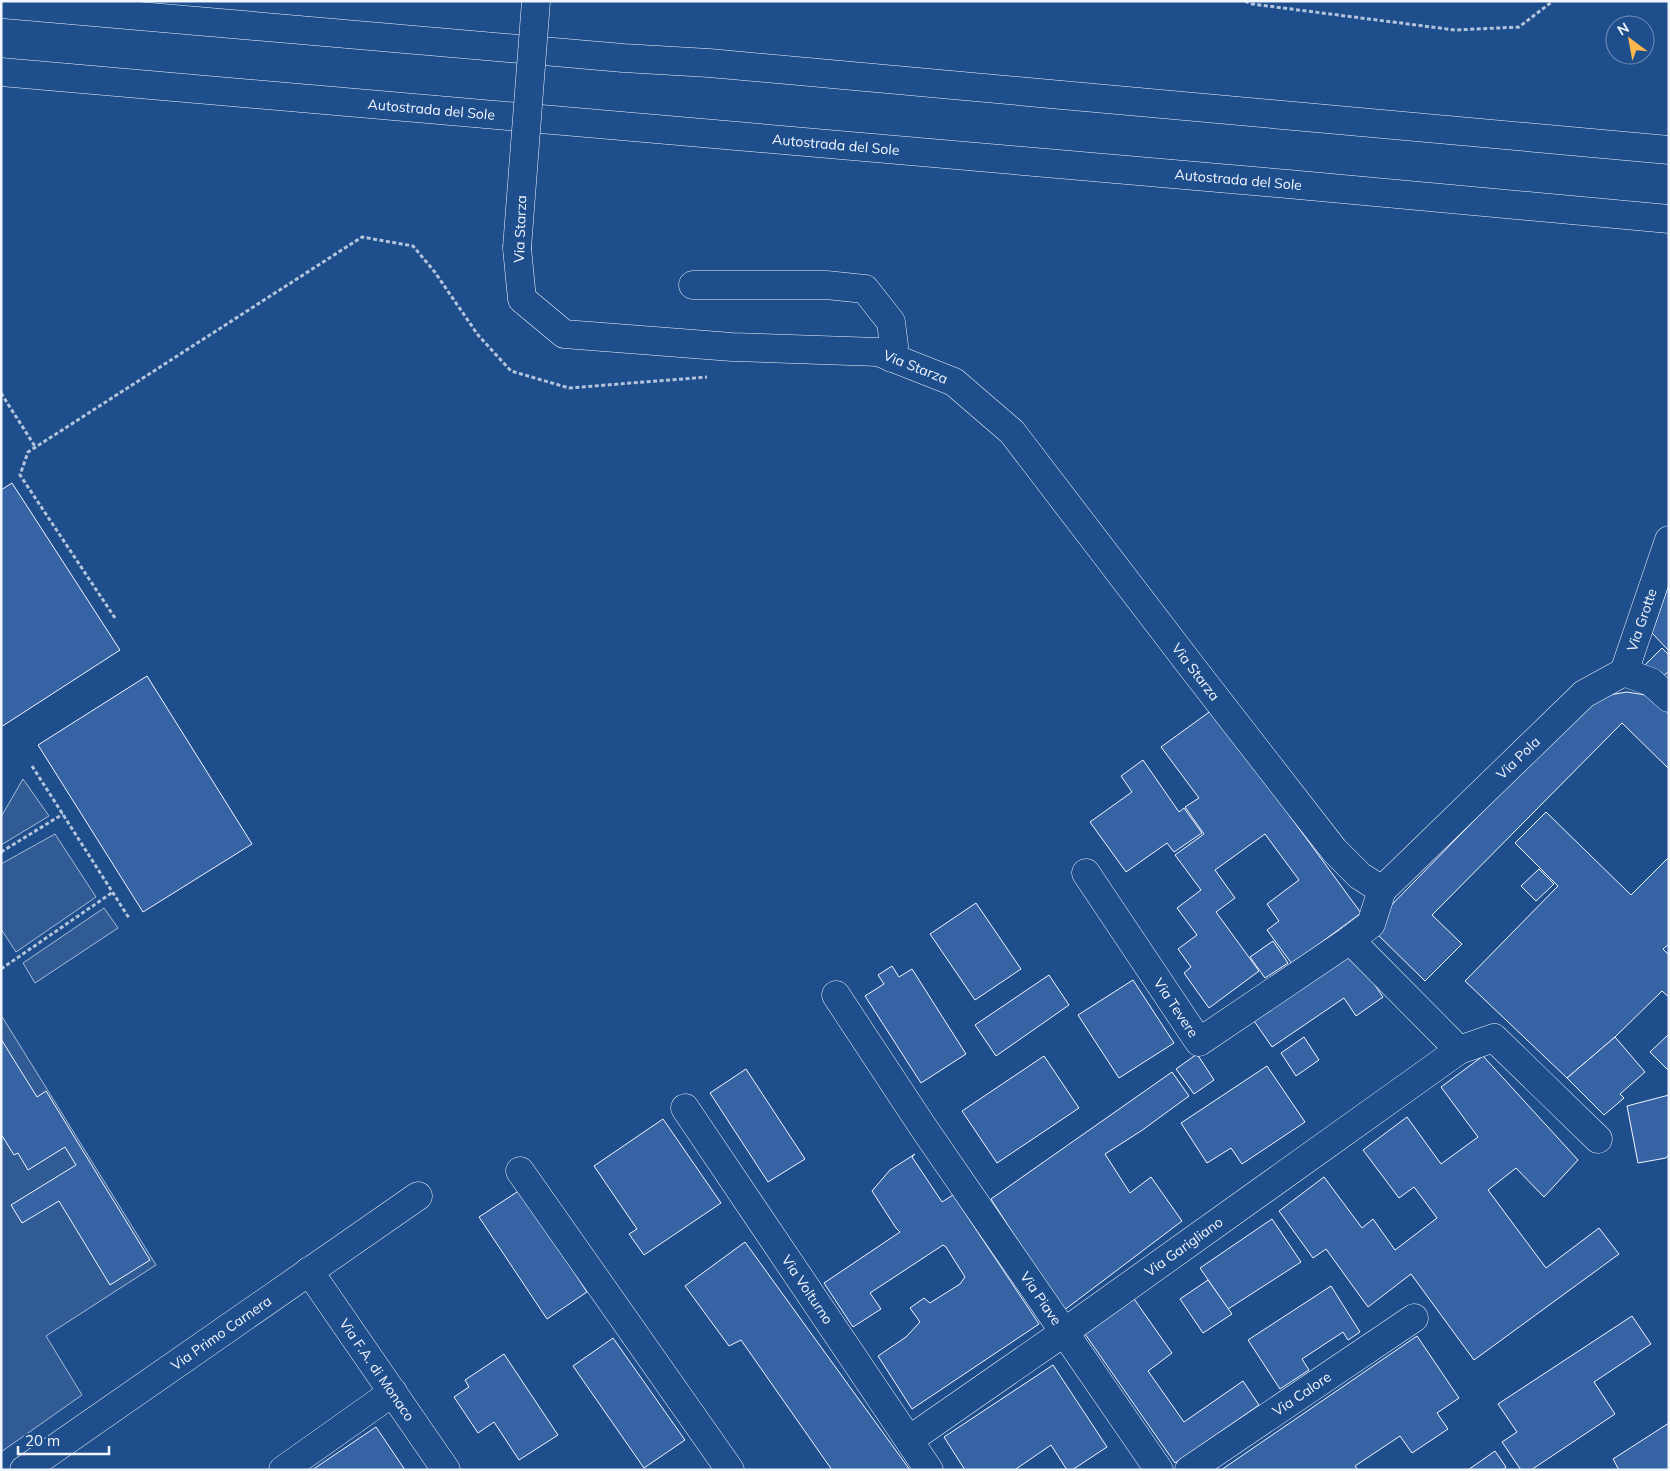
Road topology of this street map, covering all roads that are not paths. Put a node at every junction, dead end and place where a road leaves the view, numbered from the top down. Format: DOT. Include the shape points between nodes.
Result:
graph roads {
  1 [pos="536,1"];
  2 [pos="1,4"];
  3 [pos="1,72"];
  4 [pos="1669,150"];
  5 [pos="1669,219"];
  6 [pos="693,285"];
  7 [pos="892,358"];
  8 [pos="1669,540"];
  9 [pos="1624,672"];
  10 [pos="1669,698"];
  11 [pos="1086,872"];
  12 [pos="1382,890"];
  13 [pos="1350,940"];
  14 [pos="836,995"];
  15 [pos="1459,1050"];
  16 [pos="685,1108"];
  17 [pos="1598,1139"];
  18 [pos="520,1171"];
  19 [pos="418,1196"];
  20 [pos="309,1271"];
  21 [pos="1414,1318"];
  22 [pos="1063,1333"];
  23 [pos="394,1392"];
  24 [pos="909,1440"];
  25 [pos="24,1470"];
  26 [pos="283,1470"];
  27 [pos="446,1470"];
  28 [pos="730,1470"];
  29 [pos="929,1470"];
  30 [pos="1159,1470"];
  31 [pos="1189,1470"];
  1 -- 7 [label="main road, Via Starza, bridge" via="517,248 522,299 564,334 732,347 878,352"];
  2 -- 4 [label="main road" via="709,63"];
  3 -- 5 [label="main road, Autostrada del Sole"];
  6 -- 7 [label="main road" via="826,285 866,289 891,322"];
  7 -- 12 [label="main road, Via Starza" via="954,382 1012,432 1334,850 1360,876"];
  8 -- 9 [label="main road, Via Grotte"];
  9 -- 10 [label="main road" via="1651,682"];
  9 -- 12 [label="main road, Via Pola" via="1584,694"];
  11 -- 13 [label="main road, Via Tevere" via="1199,1042"];
  12 -- 13 [label="main road" via="1371,924"];
  13 -- 15 [label="main road"];
  14 -- 22 [label="main road, Via Piave"];
  15 -- 17 [label="main road, Via Garigliano" via="1494,1038"];
  15 -- 22 [label="main road, Via Garigliano"];
  16 -- 24 [label="main road, Via Volturno"];
  18 -- 28 [label="main road"];
  19 -- 20 [label="main road, Via Primo Carnera"];
  20 -- 23 [label="main road, Via F.A. di Monaco"];
  20 -- 25 [label="main road, Via Primo Carnera"];
  21 -- 31 [label="main road, Via Calore"];
  22 -- 24 [label="main road, Via Garigliano"];
  22 -- 30 [label="main road, Via Piave"];
  23 -- 26 [label="main road"];
  23 -- 27 [label="main road, Via F.A. di Monaco"];
  24 -- 29 [label="main road, Via Volturno"];
}
